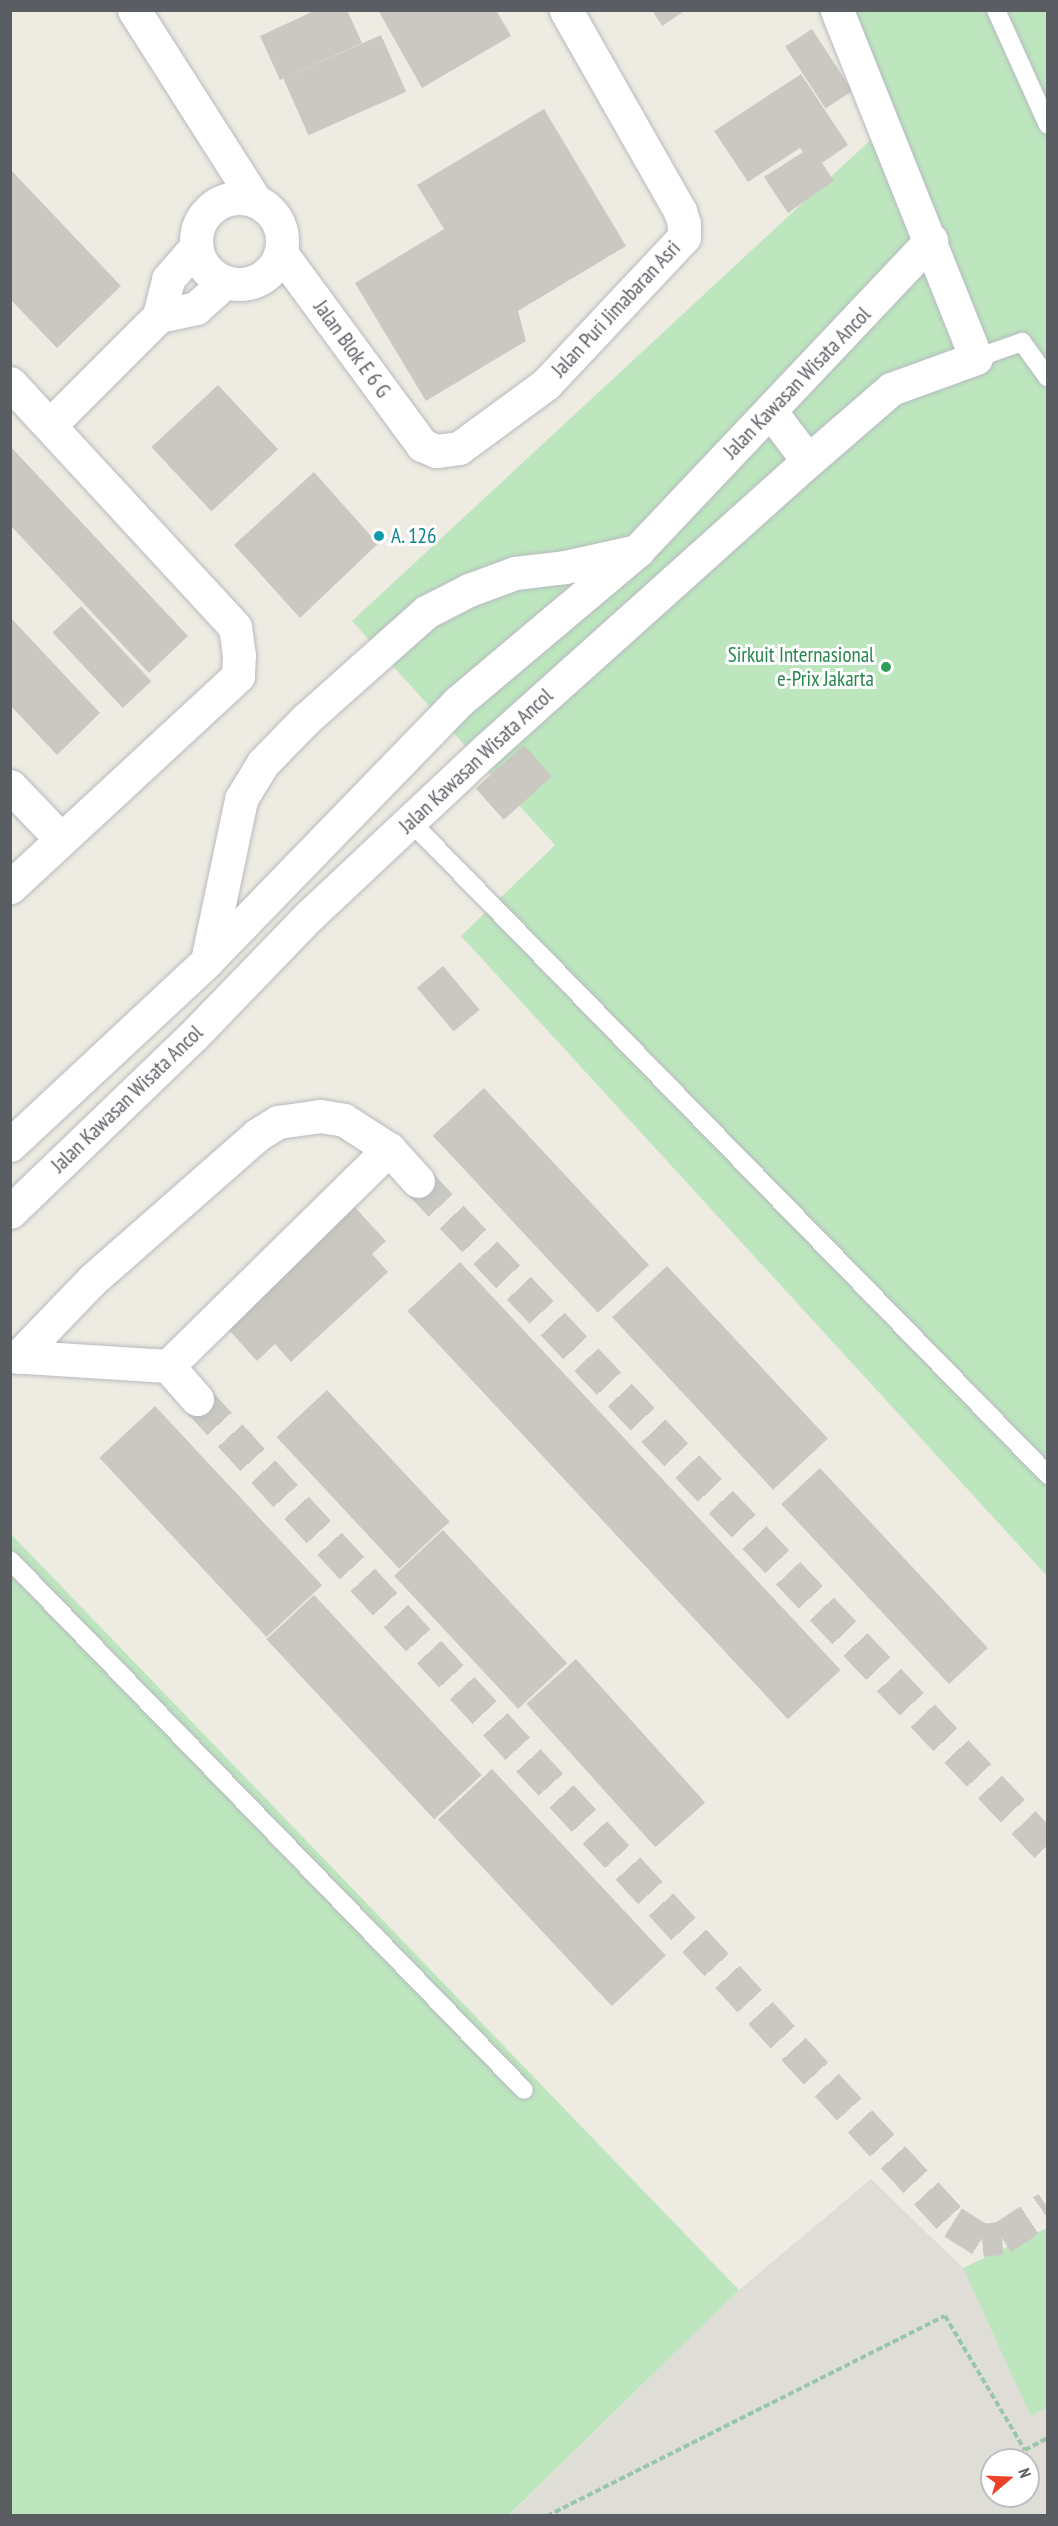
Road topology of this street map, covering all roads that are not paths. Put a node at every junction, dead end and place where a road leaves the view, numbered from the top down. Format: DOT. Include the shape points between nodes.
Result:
graph roads {
  1 [pos="134,10"];
  2 [pos="566,10"];
  3 [pos="837,10"];
  4 [pos="996,10"];
  5 [pos="1047,125"];
  6 [pos="255,200"];
  7 [pos="931,240"];
  8 [pos="196,247"];
  9 [pos="281,253"];
  10 [pos="225,282"];
  11 [pos="159,316"];
  12 [pos="976,358"];
  13 [pos="1047,378"];
  14 [pos="10,383"];
  15 [pos="771,412"];
  16 [pos="51,424"];
  17 [pos="422,445"];
  18 [pos="808,461"];
  19 [pos="637,551"];
  20 [pos="10,786"];
  21 [pos="410,821"];
  22 [pos="60,838"];
  23 [pos="10,887"];
  24 [pos="207,961"];
  25 [pos="10,1145"];
  26 [pos="389,1149"];
  27 [pos="418,1180"];
  28 [pos="10,1212"];
  29 [pos="14,1357"];
  30 [pos="168,1366"];
  31 [pos="196,1399"];
  32 [pos="1047,1475"];
  33 [pos="10,1560"];
  34 [pos="524,2090"];
  1 -- 6 [label="street"];
  2 -- 17 [label="street, Jalan Puri Jimabaran Asri" via="680,211 684,237 546,384 459,448 436,451"];
  3 -- 7 [label="street"];
  4 -- 5 [label="lane"];
  6 -- 8 [label="street" via="237,197 220,202 201,221"];
  6 -- 9 [label="street" via="278,222 283,237"];
  7 -- 12 [label="street"];
  7 -- 15 [label="street, Jalan Kawasan Wisata Ancol"];
  8 -- 10 [label="street" via="212,275"];
  8 -- 11 [label="street" via="168,279"];
  9 -- 10 [label="street" via="275,266 253,283"];
  9 -- 17 [label="street, Jalan Blok E 6 G"];
  10 -- 11 [label="street" via="196,308"];
  11 -- 16 [label="street"];
  12 -- 13 [label="lane" via="1022,342"];
  12 -- 18 [label="street, Jalan Kawasan Wisata Ancol" via="891,389"];
  14 -- 16 [label="street"];
  15 -- 18 [label="street"];
  15 -- 19 [label="street, Jalan Kawasan Wisata Ancol"];
  16 -- 22 [label="street" via="235,627 239,655 238,676"];
  18 -- 21 [label="street, Jalan Kawasan Wisata Ancol"];
  19 -- 24 [label="street, Jalan Kawasan Wisata Ancol" via="459,701"];
  19 -- 24 [label="street" via="515,573 469,590 426,612 306,719 263,763 240,799"];
  20 -- 22 [label="street"];
  21 -- 28 [label="street, Jalan Kawasan Wisata Ancol"];
  21 -- 32 [label="lane"];
  22 -- 23 [label="street"];
  24 -- 25 [label="street, Jalan Kawasan Wisata Ancol"];
  26 -- 27 [label="street"];
  26 -- 29 [label="street" via="344,1120 320,1116 278,1122 257,1135 92,1280"];
  26 -- 30 [label="street"];
  29 -- 30 [label="street"];
  30 -- 31 [label="street"];
  33 -- 34 [label="lane"];
}
